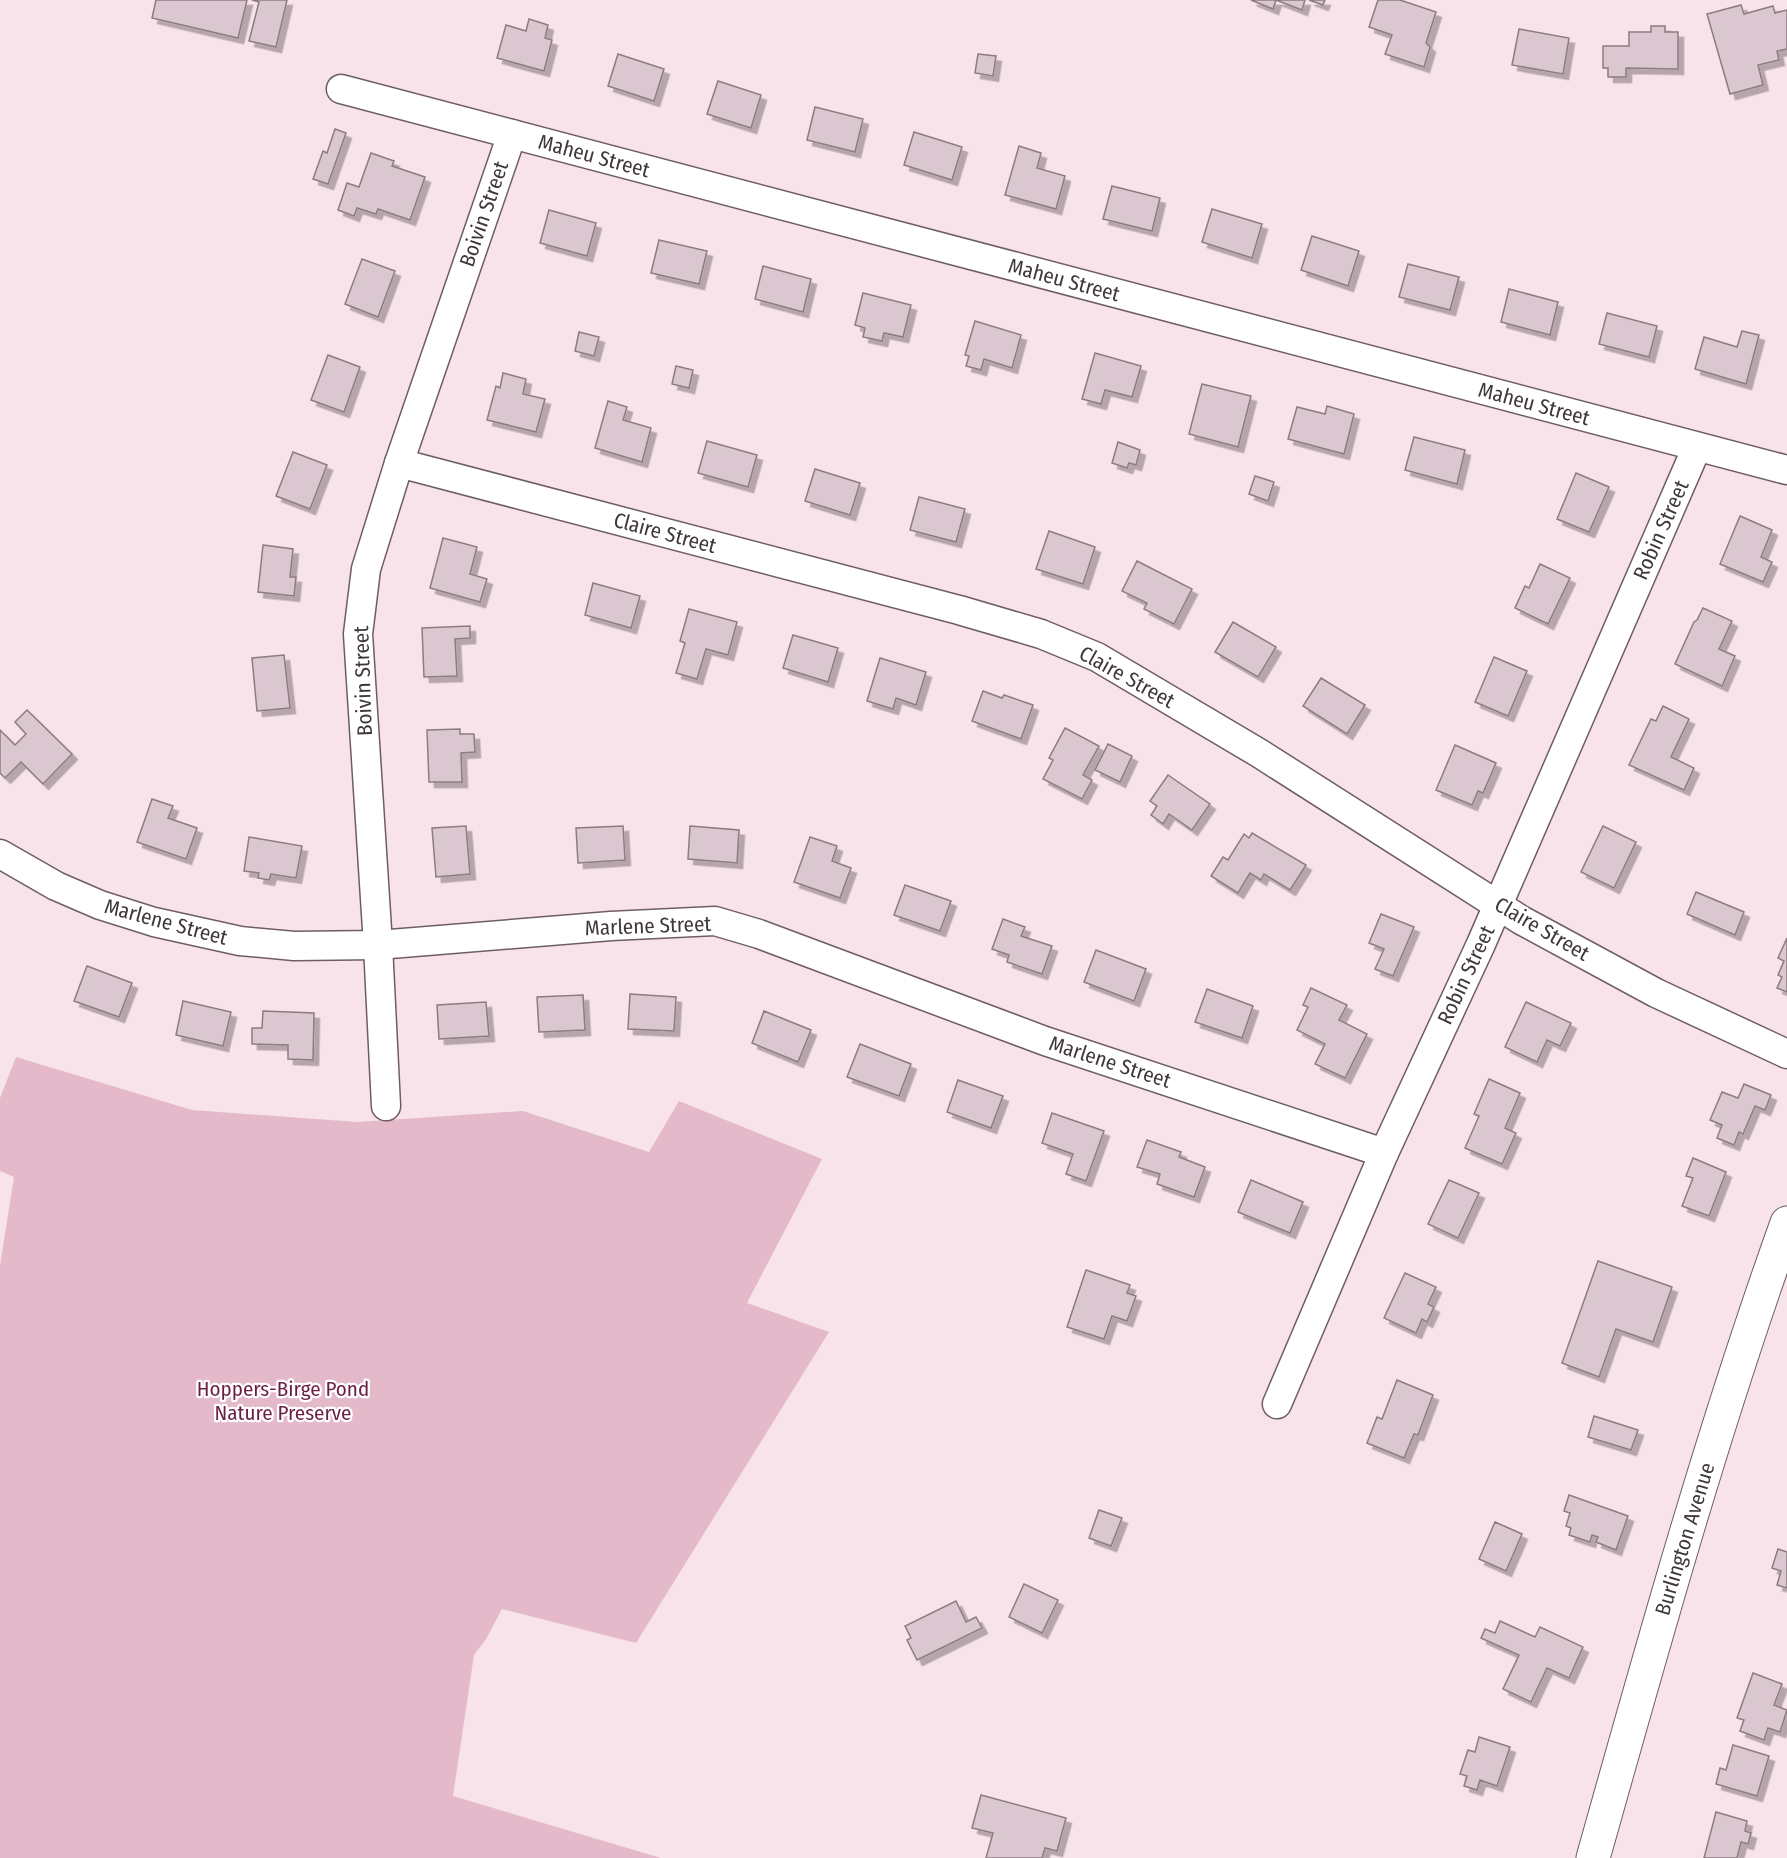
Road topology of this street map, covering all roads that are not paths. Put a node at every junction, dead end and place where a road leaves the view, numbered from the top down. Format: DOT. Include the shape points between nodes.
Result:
graph roads {
  1 [pos="341,89"];
  2 [pos="512,134"];
  3 [pos="1697,447"];
  4 [pos="399,464"];
  5 [pos="1787,470"];
  6 [pos="0,854"];
  7 [pos="1498,905"];
  8 [pos="378,945"];
  9 [pos="1787,1054"];
  10 [pos="386,1106"];
  11 [pos="1384,1153"];
  12 [pos="1787,1223"];
  13 [pos="1276,1404"];
  14 [pos="1593,1858"];
  1 -- 2 [label="street, Maheu Street"];
  2 -- 3 [label="street, Maheu Street"];
  2 -- 4 [label="street, Boivin Street"];
  3 -- 5 [label="street, Maheu Street"];
  3 -- 7 [label="street, Robin Street"];
  4 -- 7 [label="street, Claire Street" via="959,609 1041,634 1097,657 1145,684"];
  4 -- 8 [label="street, Boivin Street" via="366,569 358,634"];
  6 -- 8 [label="street, Marlene Street" via="56,886 154,922 240,941 294,946"];
  7 -- 9 [label="street, Claire Street" via="1656,993"];
  7 -- 11 [label="street, Robin Street"];
  8 -- 10 [label="street, Boivin Street"];
  8 -- 11 [label="street, Marlene Street" via="715,921 1045,1041"];
  11 -- 13 [label="street, Robin Street"];
  12 -- 14 [label="main road, Burlington Avenue" via="1750,1326 1674,1573"];
}
